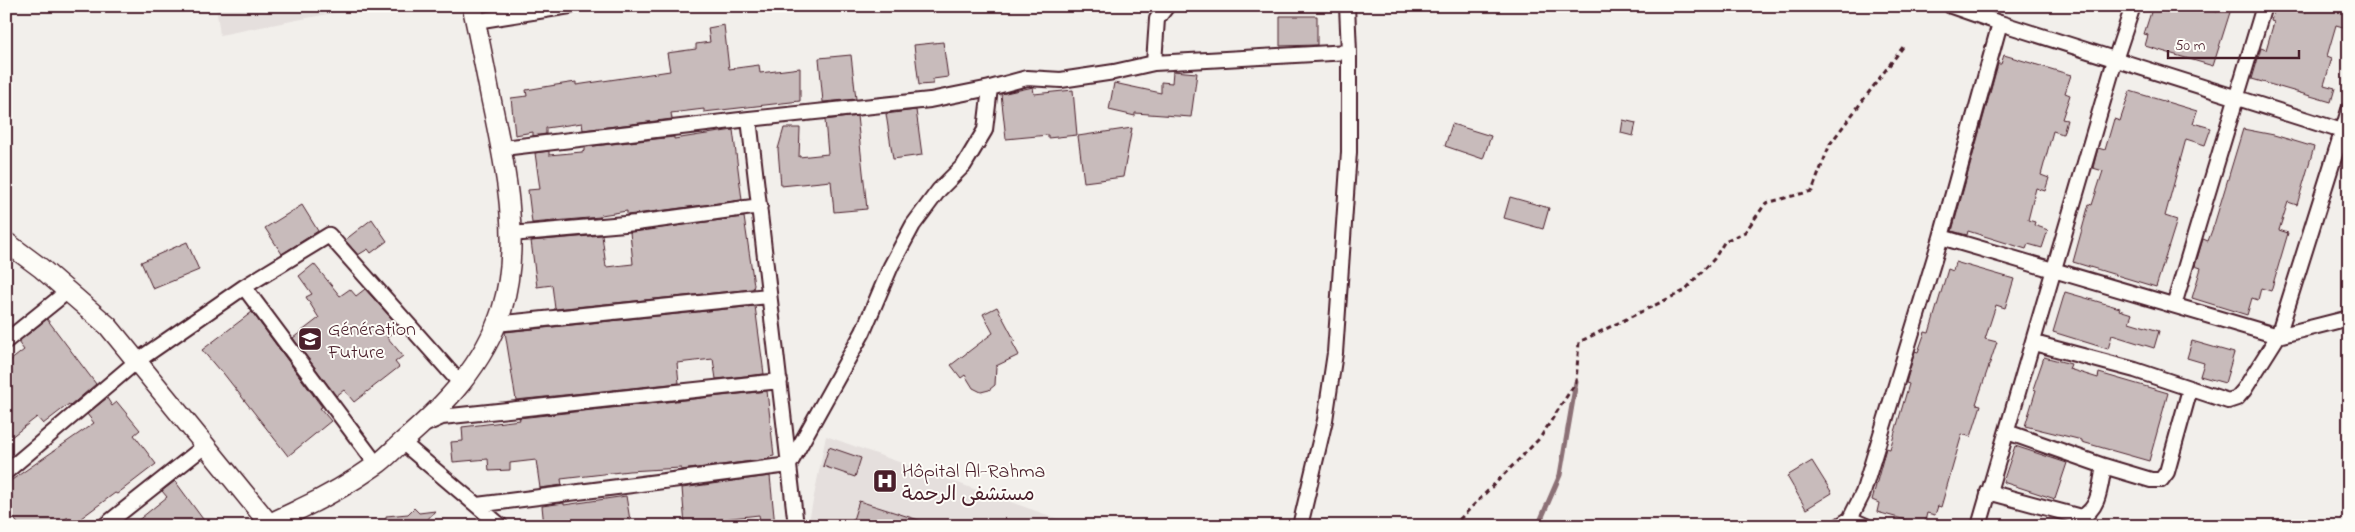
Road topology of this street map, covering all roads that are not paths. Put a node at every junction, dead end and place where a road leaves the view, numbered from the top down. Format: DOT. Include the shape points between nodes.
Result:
graph roads {
  1 [pos="570,6"];
  2 [pos="1167,6"];
  3 [pos="1347,6"];
  4 [pos="1952,6"];
  5 [pos="2133,6"];
  6 [pos="2264,6"];
  7 [pos="474,14"];
  8 [pos="2000,22"];
  9 [pos="1349,52"];
  10 [pos="2115,60"];
  11 [pos="1154,63"];
  12 [pos="990,88"];
  13 [pos="2236,99"];
  14 [pos="2349,110"];
  15 [pos="749,119"];
  16 [pos="2342,131"];
  17 [pos="503,148"];
  18 [pos="760,206"];
  19 [pos="511,234"];
  20 [pos="1941,237"];
  21 [pos="6,242"];
  22 [pos="2055,271"];
  23 [pos="244,287"];
  24 [pos="68,291"];
  25 [pos="768,296"];
  26 [pos="2174,305"];
  27 [pos="2349,318"];
  28 [pos="496,324"];
  29 [pos="2278,336"];
  30 [pos="6,341"];
  31 [pos="2034,343"];
  32 [pos="137,361"];
  33 [pos="780,381"];
  34 [pos="461,384"];
  35 [pos="2190,389"];
  36 [pos="422,425"];
  37 [pos="2007,432"];
  38 [pos="402,442"];
  39 [pos="206,445"];
  40 [pos="377,465"];
  41 [pos="789,465"];
  42 [pos="2104,466"];
  43 [pos="6,472"];
  44 [pos="1988,492"];
  45 [pos="477,505"];
  46 [pos="1844,523"];
  47 [pos="269,525"];
  48 [pos="104,526"];
  49 [pos="501,526"];
  50 [pos="796,526"];
  51 [pos="1300,526"];
  52 [pos="1866,526"];
  53 [pos="1979,526"];
  1 -- 7 [label="street"];
  2 -- 11 [label="street" via="1157,19"];
  3 -- 9 [label="street"];
  4 -- 8 [label="street"];
  5 -- 10 [label="street"];
  6 -- 13 [label="street"];
  7 -- 17 [label="street"];
  8 -- 10 [label="street"];
  8 -- 20 [label="street"];
  9 -- 11 [label="street"];
  9 -- 51 [label="street" via="1349,152 1335,353 1325,420"];
  10 -- 13 [label="street"];
  10 -- 22 [label="street"];
  11 -- 12 [label="street" via="1061,80 1027,78"];
  12 -- 15 [label="street" via="930,100"];
  12 -- 41 [label="street" via="986,130 964,165 939,190 913,225 891,266 863,332"];
  13 -- 16 [label="street"];
  13 -- 26 [label="street"];
  14 -- 16 [label="street"];
  15 -- 17 [label="street"];
  15 -- 18 [label="street"];
  16 -- 29 [label="street"];
  17 -- 19 [label="street"];
  18 -- 19 [label="street" via="636,223"];
  18 -- 25 [label="street"];
  19 -- 28 [label="street" via="502,306"];
  20 -- 22 [label="street"];
  20 -- 46 [label="street" via="1863,493"];
  21 -- 24 [label="street"];
  22 -- 26 [label="street"];
  22 -- 31 [label="street"];
  23 -- 32 [label="street"];
  23 -- 34 [label="street" via="329,235"];
  23 -- 40 [label="street"];
  24 -- 30 [label="street"];
  24 -- 32 [label="street" via="108,326"];
  25 -- 28 [label="street"];
  25 -- 33 [label="street"];
  26 -- 29 [label="street"];
  27 -- 29 [label="street"];
  28 -- 34 [label="street" via="485,350"];
  29 -- 35 [label="street" via="2237,398 2228,401"];
  31 -- 35 [label="street" via="2135,370"];
  31 -- 37 [label="street"];
  32 -- 39 [label="street"];
  32 -- 43 [label="street"];
  33 -- 36 [label="street" via="442,417"];
  33 -- 41 [label="street"];
  34 -- 36 [label="street"];
  35 -- 42 [label="street" via="2167,472 2161,480"];
  36 -- 38 [label="street"];
  37 -- 42 [label="street"];
  37 -- 44 [label="street"];
  38 -- 40 [label="street"];
  38 -- 45 [label="street"];
  39 -- 47 [label="street"];
  39 -- 48 [label="street"];
  40 -- 47 [label="street"];
  41 -- 45 [label="street"];
  41 -- 50 [label="street"];
  42 -- 44 [label="street" via="2095,507 2081,517"];
  44 -- 53 [label="street"];
  45 -- 49 [label="street"];
  46 -- 52 [label="street"];
}
